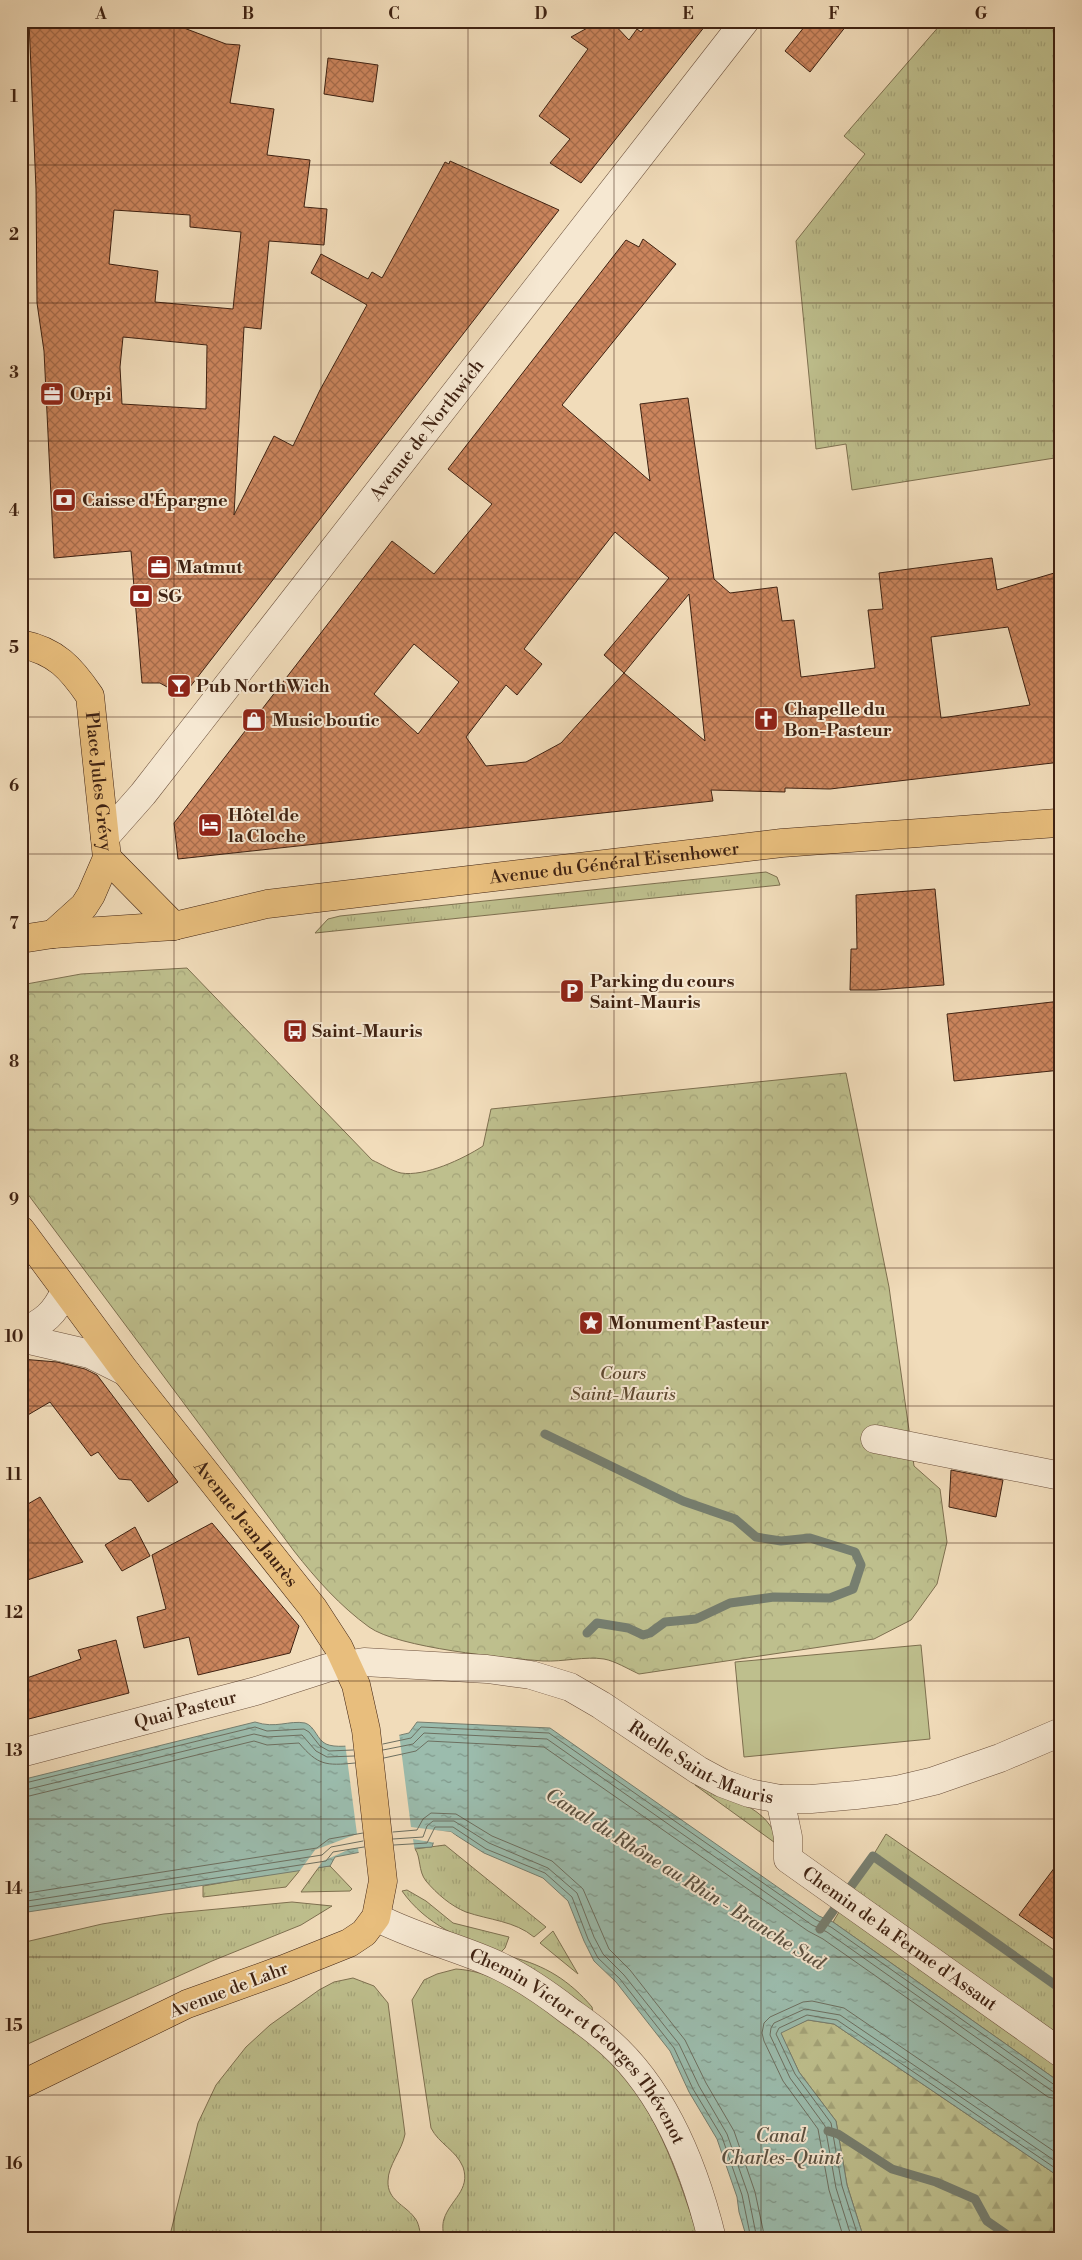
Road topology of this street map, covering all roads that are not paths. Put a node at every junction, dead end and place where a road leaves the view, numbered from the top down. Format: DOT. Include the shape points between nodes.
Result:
graph roads {
  1 [pos="745,21"];
  2 [pos="21,644"];
  3 [pos="1059,822"];
  4 [pos="106,847"];
  5 [pos="174,926"];
  6 [pos="53,934"];
  7 [pos="21,939"];
  8 [pos="21,1230"];
  9 [pos="65,1291"];
  10 [pos="21,1332"];
  11 [pos="21,1338"];
  12 [pos="126,1372"];
  13 [pos="875,1439"];
  14 [pos="1061,1476"];
  15 [pos="348,1664"];
  16 [pos="1061,1732"];
  17 [pos="21,1753"];
  18 [pos="780,1799"];
  19 [pos="382,1856"];
  20 [pos="376,1917"];
  21 [pos="1061,2053"];
  22 [pos="21,2085"];
  23 [pos="712,2239"];
  1 -- 4 [label="street, Avenue de Northwich" via="143,794"];
  2 -- 4 [label="main road, Place Jules Grévy" via="49,652 63,662 90,696"];
  3 -- 5 [label="main road, Avenue du Général Eisenhower" via="782,843 267,904"];
  4 -- 5 [label="main road"];
  4 -- 6 [label="main road, Place Jules Grévy" via="91,895 84,906"];
  5 -- 6 [label="main road, Avenue du Général Eisenhower"];
  6 -- 7 [label="main road"];
  8 -- 9 [label="main road, Avenue Jean Jaurès"];
  9 -- 10 [label="street" via="57,1309"];
  9 -- 12 [label="main road, Avenue Jean Jaurès"];
  11 -- 12 [label="street" via="90,1354"];
  12 -- 15 [label="main road, Avenue Jean Jaurès" via="328,1629"];
  13 -- 14 [label="street"];
  15 -- 17 [label="street, Quai Pasteur"];
  15 -- 18 [label="street, Ruelle Saint-Mauris" via="373,1662 487,1668 530,1675 570,1687 722,1783"];
  15 -- 19 [label="main road, Avenue Jean Jaurès" via="366,1730"];
  16 -- 18 [label="street, Ruelle Saint-Mauris" via="934,1781 856,1795"];
  18 -- 21 [label="street, Chemin de la Ferme d'Assaut" via="788,1837 788,1859"];
  19 -- 20 [label="main road, Avenue de Lahr" via="384,1881"];
  20 -- 22 [label="main road, Avenue de Lahr" via="364,1933 349,1943 187,2004"];
  20 -- 23 [label="street, Chemin Victor et Georges Thévenot" via="532,1983 603,2036 628,2062 667,2116 694,2182"];
}
